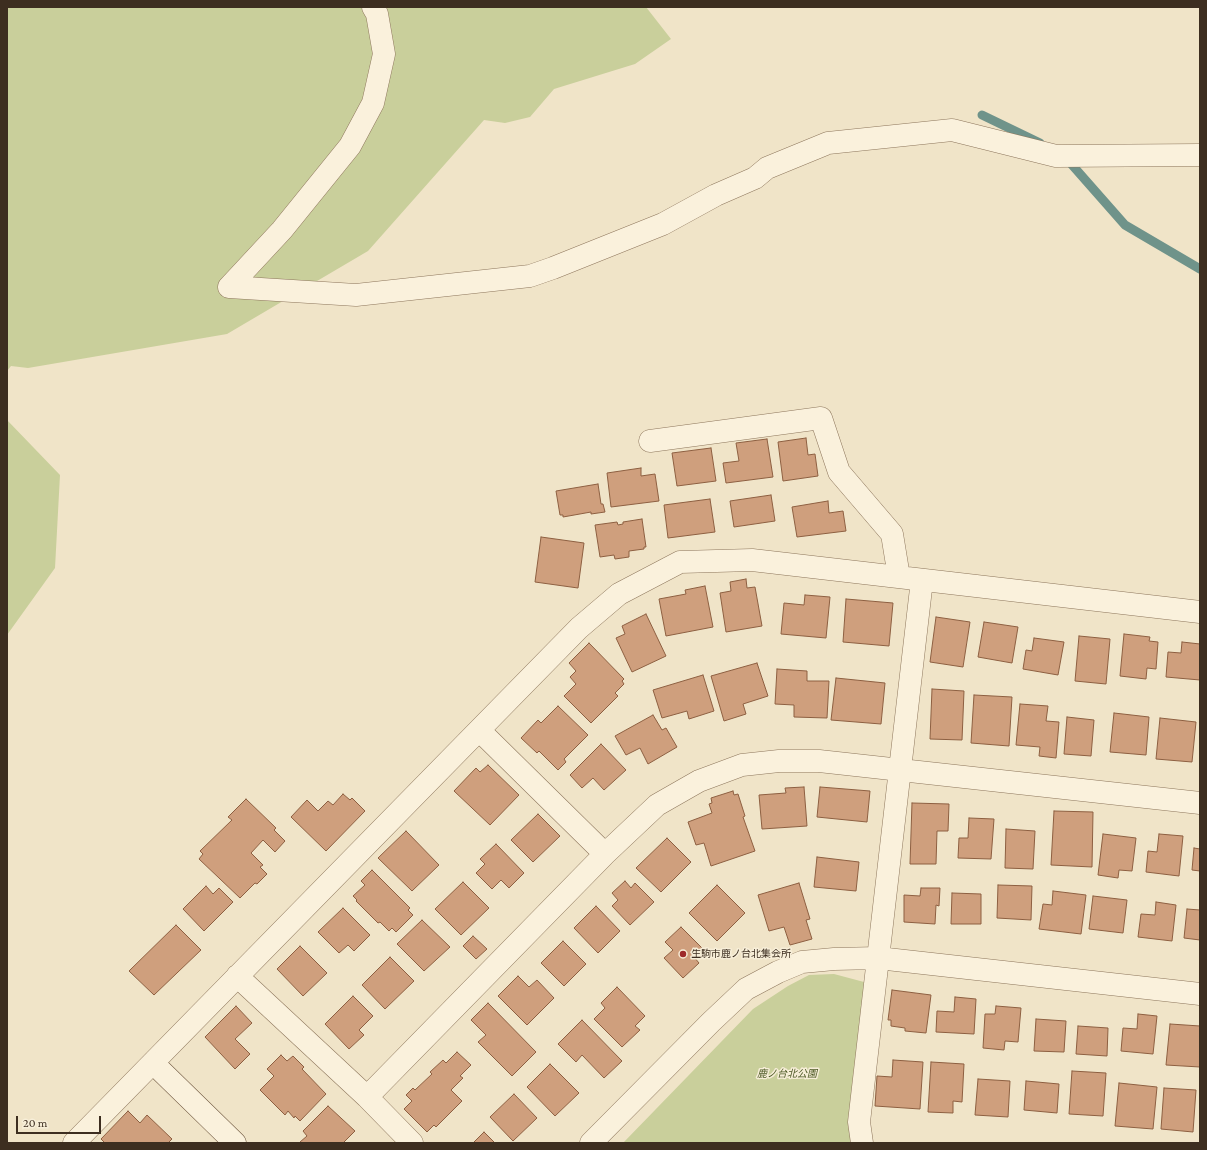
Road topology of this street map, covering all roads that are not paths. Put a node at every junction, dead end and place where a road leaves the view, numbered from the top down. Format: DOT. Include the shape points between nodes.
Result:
graph roads {
  1 [pos="373,7"];
  2 [pos="1200,156"];
  3 [pos="650,441"];
  4 [pos="899,577"];
  5 [pos="922,580"];
  6 [pos="1200,612"];
  7 [pos="479,730"];
  8 [pos="900,770"];
  9 [pos="1200,803"];
  10 [pos="605,854"];
  11 [pos="878,958"];
  12 [pos="237,976"];
  13 [pos="1200,994"];
  14 [pos="153,1063"];
  15 [pos="367,1098"];
  16 [pos="74,1143"];
  17 [pos="235,1143"];
  18 [pos="412,1143"];
  19 [pos="591,1143"];
  20 [pos="862,1143"];
  1 -- 2 [label="street" via="377,14 384,54 373,103 350,146 282,230 230,286 356,295 530,276 663,224 716,195 755,178 767,168 828,143 952,130 1056,156"];
  3 -- 4 [label="street" via="821,418 839,472 892,534"];
  4 -- 5 [label="street"];
  4 -- 7 [label="street" via="752,560 680,562 619,594 579,628"];
  5 -- 6 [label="street"];
  5 -- 8 [label="street"];
  7 -- 10 [label="street"];
  7 -- 12 [label="street"];
  8 -- 9 [label="street"];
  8 -- 10 [label="street" via="819,761 779,761 742,765 699,781 657,805"];
  8 -- 11 [label="street"];
  10 -- 15 [label="street"];
  11 -- 13 [label="street"];
  11 -- 19 [label="street" via="802,962 746,989"];
  11 -- 20 [label="street" via="859,1122"];
  12 -- 14 [label="street"];
  12 -- 15 [label="street"];
  14 -- 16 [label="street"];
  14 -- 17 [label="street"];
  15 -- 18 [label="street"];
}
